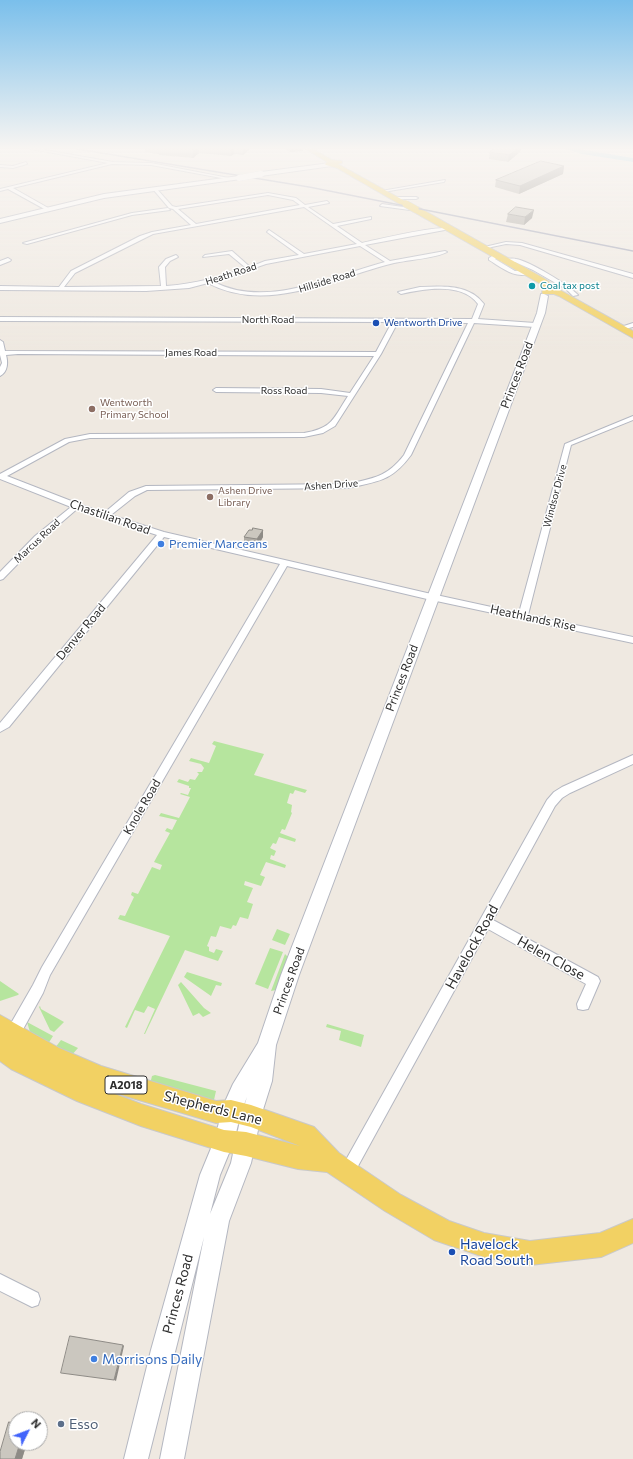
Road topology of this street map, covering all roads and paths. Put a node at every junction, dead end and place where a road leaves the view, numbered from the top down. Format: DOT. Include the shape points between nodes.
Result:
graph roads {
  1 [pos="17,217"];
  2 [pos="121,217"];
  3 [pos="183,217"];
  4 [pos="243,217"];
  5 [pos="321,217"];
  6 [pos="429,217"];
  7 [pos="369,218"];
  8 [pos="0,221"];
  9 [pos="333,225"];
  10 [pos="194,226"];
  11 [pos="446,227"];
  12 [pos="269,231"];
  13 [pos="25,243"];
  14 [pos="361,244"];
  15 [pos="482,248"];
  16 [pos="445,252"];
  17 [pos="302,255"];
  18 [pos="176,256"];
  19 [pos="205,256"];
  20 [pos="496,256"];
  21 [pos="8,260"];
  22 [pos="504,261"];
  23 [pos="389,262"];
  24 [pos="0,263"];
  25 [pos="249,268"];
  26 [pos="527,274"];
  27 [pos="633,276"];
  28 [pos="551,279"];
  29 [pos="542,281"];
  30 [pos="210,282"];
  31 [pos="0,288"];
  32 [pos="164,288"];
  33 [pos="60,289"];
  34 [pos="401,292"];
  35 [pos="543,295"];
  36 [pos="557,296"];
  37 [pos="576,299"];
  38 [pos="541,313"];
  39 [pos="0,319"];
  40 [pos="395,320"];
  41 [pos="473,321"];
  42 [pos="535,325"];
  43 [pos="633,325"];
  44 [pos="621,328"];
  45 [pos="633,335"];
  46 [pos="0,342"];
  47 [pos="3,353"];
  48 [pos="378,354"];
  49 [pos="0,374"];
  50 [pos="216,390"];
  51 [pos="352,395"];
  52 [pos="633,418"];
  53 [pos="0,477"];
  54 [pos="76,506"];
  55 [pos="105,516"];
  56 [pos="162,534"];
  57 [pos="284,564"];
  58 [pos="0,577"];
  59 [pos="433,596"];
  60 [pos="523,616"];
  61 [pos="633,640"];
  62 [pos="0,728"];
  63 [pos="633,759"];
  64 [pos="486,922"];
  65 [pos="583,1004"];
  66 [pos="4,1040"];
  67 [pos="241,1113"];
  68 [pos="224,1142"];
  69 [pos="246,1144"];
  70 [pos="339,1167"];
  71 [pos="633,1231"];
  72 [pos="0,1282"];
  73 [pos="32,1299"];
  74 [pos="136,1459"];
  75 [pos="172,1459"];
  1 -- 8 [label="main road"];
  2 -- 13 [label="street"];
  3 -- 10 [label="street"];
  4 -- 10 [label="street"];
  5 -- 9 [label="street"];
  6 -- 11 [label="main road"];
  7 -- 9 [label="street"];
  9 -- 14 [label="street"];
  10 -- 33 [label="street" via="142,237 73,272"];
  11 -- 14 [label="street, Heath Road"];
  11 -- 15 [label="main road"];
  12 -- 17 [label="street"];
  14 -- 17 [label="street, Heath Road"];
  14 -- 23 [label="street"];
  15 -- 20 [label="main road"];
  15 -- 27 [label="street" via="506,243 520,244"];
  16 -- 23 [label="street, Hillside Road"];
  17 -- 25 [label="street, Heath Road"];
  18 -- 32 [label="street" via="162,267"];
  19 -- 25 [label="street" via="230,252"];
  20 -- 22 [label="main road"];
  20 -- 26 [label="street" via="490,260 514,273"];
  21 -- 24 [label="street"];
  22 -- 26 [label="main road"];
  22 -- 28 [label="street" via="516,260"];
  23 -- 30 [label="street, Hillside Road" via="302,289 277,293 234,291 214,286"];
  25 -- 30 [label="street, Heath Road"];
  26 -- 29 [label="main road"];
  26 -- 35 [label="main road"];
  28 -- 29 [label="street"];
  28 -- 37 [label="street" via="568,288"];
  29 -- 36 [label="main road"];
  30 -- 32 [label="street, Heath Road"];
  31 -- 33 [label="street, Heath Road"];
  32 -- 33 [label="street, Heath Road"];
  34 -- 41 [label="street, Ashen Drive" via="434,288 473,294 481,304"];
  35 -- 36 [label="main road" via="551,299"];
  35 -- 38 [label="main road, Princes Road"];
  36 -- 37 [label="main road"];
  36 -- 38 [label="main road, Princes Road"];
  37 -- 44 [label="main road"];
  38 -- 42 [label="main road, Princes Road"];
  39 -- 40 [label="street, North Road"];
  40 -- 41 [label="street, North Road"];
  40 -- 48 [label="street"];
  41 -- 42 [label="street, North Road"];
  41 -- 55 [label="street, Ashen Drive" via="407,455 390,474 365,482 333,487 146,488 132,494"];
  42 -- 59 [label="main road, Princes Road"];
  43 -- 44 [label="street"];
  44 -- 45 [label="main road"];
  46 -- 47 [label="street"];
  47 -- 48 [label="street, James Road"];
  47 -- 49 [label="street" via="5,363"];
  48 -- 51 [label="street"];
  50 -- 51 [label="street, Ross Road" via="321,391"];
  51 -- 53 [label="street" via="332,426 321,432 304,435 90,436 66,440"];
  52 -- 60 [label="street, Windsor Drive" via="568,444"];
  53 -- 54 [label="street, Chastilian Road"];
  54 -- 55 [label="street, Chastilian Road"];
  54 -- 58 [label="street, Marcus Road" via="38,538"];
  55 -- 56 [label="street, Chastilian Road"];
  56 -- 57 [label="street, Chastilian Road"];
  56 -- 62 [label="street, Denver Road" via="6,724"];
  57 -- 59 [label="street, Chastilian Road"];
  57 -- 66 [label="street, Knole Road" via="50,964 38,989"];
  59 -- 60 [label="street, Heathlands Rise"];
  59 -- 67 [label="main road, Princes Road" via="290,976 267,1045 262,1081"];
  60 -- 61 [label="street, Heathlands Rise"];
  63 -- 64 [label="street, Havelock Road" via="558,795 551,803"];
  64 -- 65 [label="street, Helen Close" via="594,981"];
  64 -- 70 [label="street, Havelock Road"];
  66 -- 67 [label="main road, Shepherds Lane / A2018" via="100,1077 216,1112"];
  66 -- 68 [label="main road, Shepherds Lane / A2018" via="19,1061 85,1093 141,1115"];
  67 -- 68 [label="main road, Princes Road"];
  67 -- 69 [label="main road, Princes Road"];
  67 -- 70 [label="main road, Shepherds Lane / A2018" via="306,1136"];
  68 -- 69 [label="main road, Shepherds Lane / A2018"];
  68 -- 74 [label="main road, Princes Road" via="208,1183"];
  69 -- 70 [label="main road, Shepherds Lane / A2018"];
  69 -- 75 [label="main road, Princes Road" via="218,1221"];
  70 -- 71 [label="main road, Shepherds Lane / A2018" via="443,1231 484,1245 530,1254 601,1245"];
  72 -- 73 [label="street"];
}
